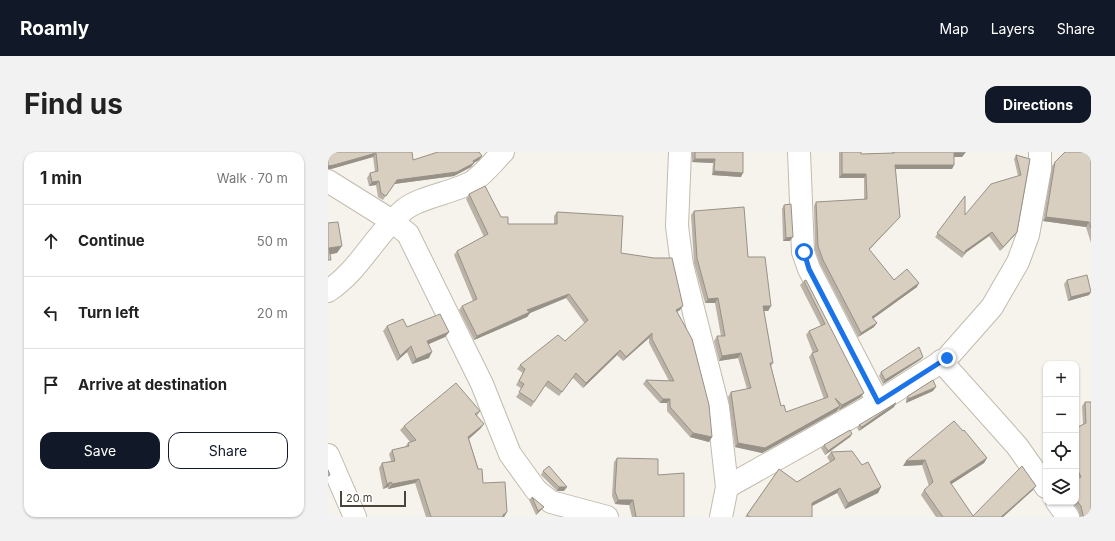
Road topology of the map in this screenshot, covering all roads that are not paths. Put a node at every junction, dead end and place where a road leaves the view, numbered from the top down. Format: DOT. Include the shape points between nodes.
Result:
graph roads {
  1 [pos="503,152"];
  2 [pos="680,152"];
  3 [pos="799,152"];
  4 [pos="1040,152"];
  5 [pos="328,181"];
  6 [pos="392,221"];
  7 [pos="328,291"];
  8 [pos="941,361"];
  9 [pos="878,402"];
  10 [pos="328,455"];
  11 [pos="1043,483"];
  12 [pos="727,487"];
  13 [pos="1059,505"];
  14 [pos="355,517"];
  15 [pos="607,517"];
  16 [pos="721,517"];
  17 [pos="1068,517"];
  1 -- 6 [label="street" via="473,181 407,208"];
  2 -- 12 [label="street" via="677,226 682,265 718,407"];
  3 -- 9 [label="street" via="804,252 809,269"];
  4 -- 8 [label="street" via="1040,169 1028,235 1018,262 992,307 947,358"];
  5 -- 6 [label="street"];
  6 -- 7 [label="street" via="356,266"];
  6 -- 15 [label="street" via="408,234 482,384 510,454 536,490 551,502"];
  8 -- 9 [label="street"];
  8 -- 11 [label="street" via="1017,446"];
  9 -- 12 [label="street"];
  10 -- 14 [label="street"];
  12 -- 16 [label="street"];
  13 -- 17 [label="street"];
}
